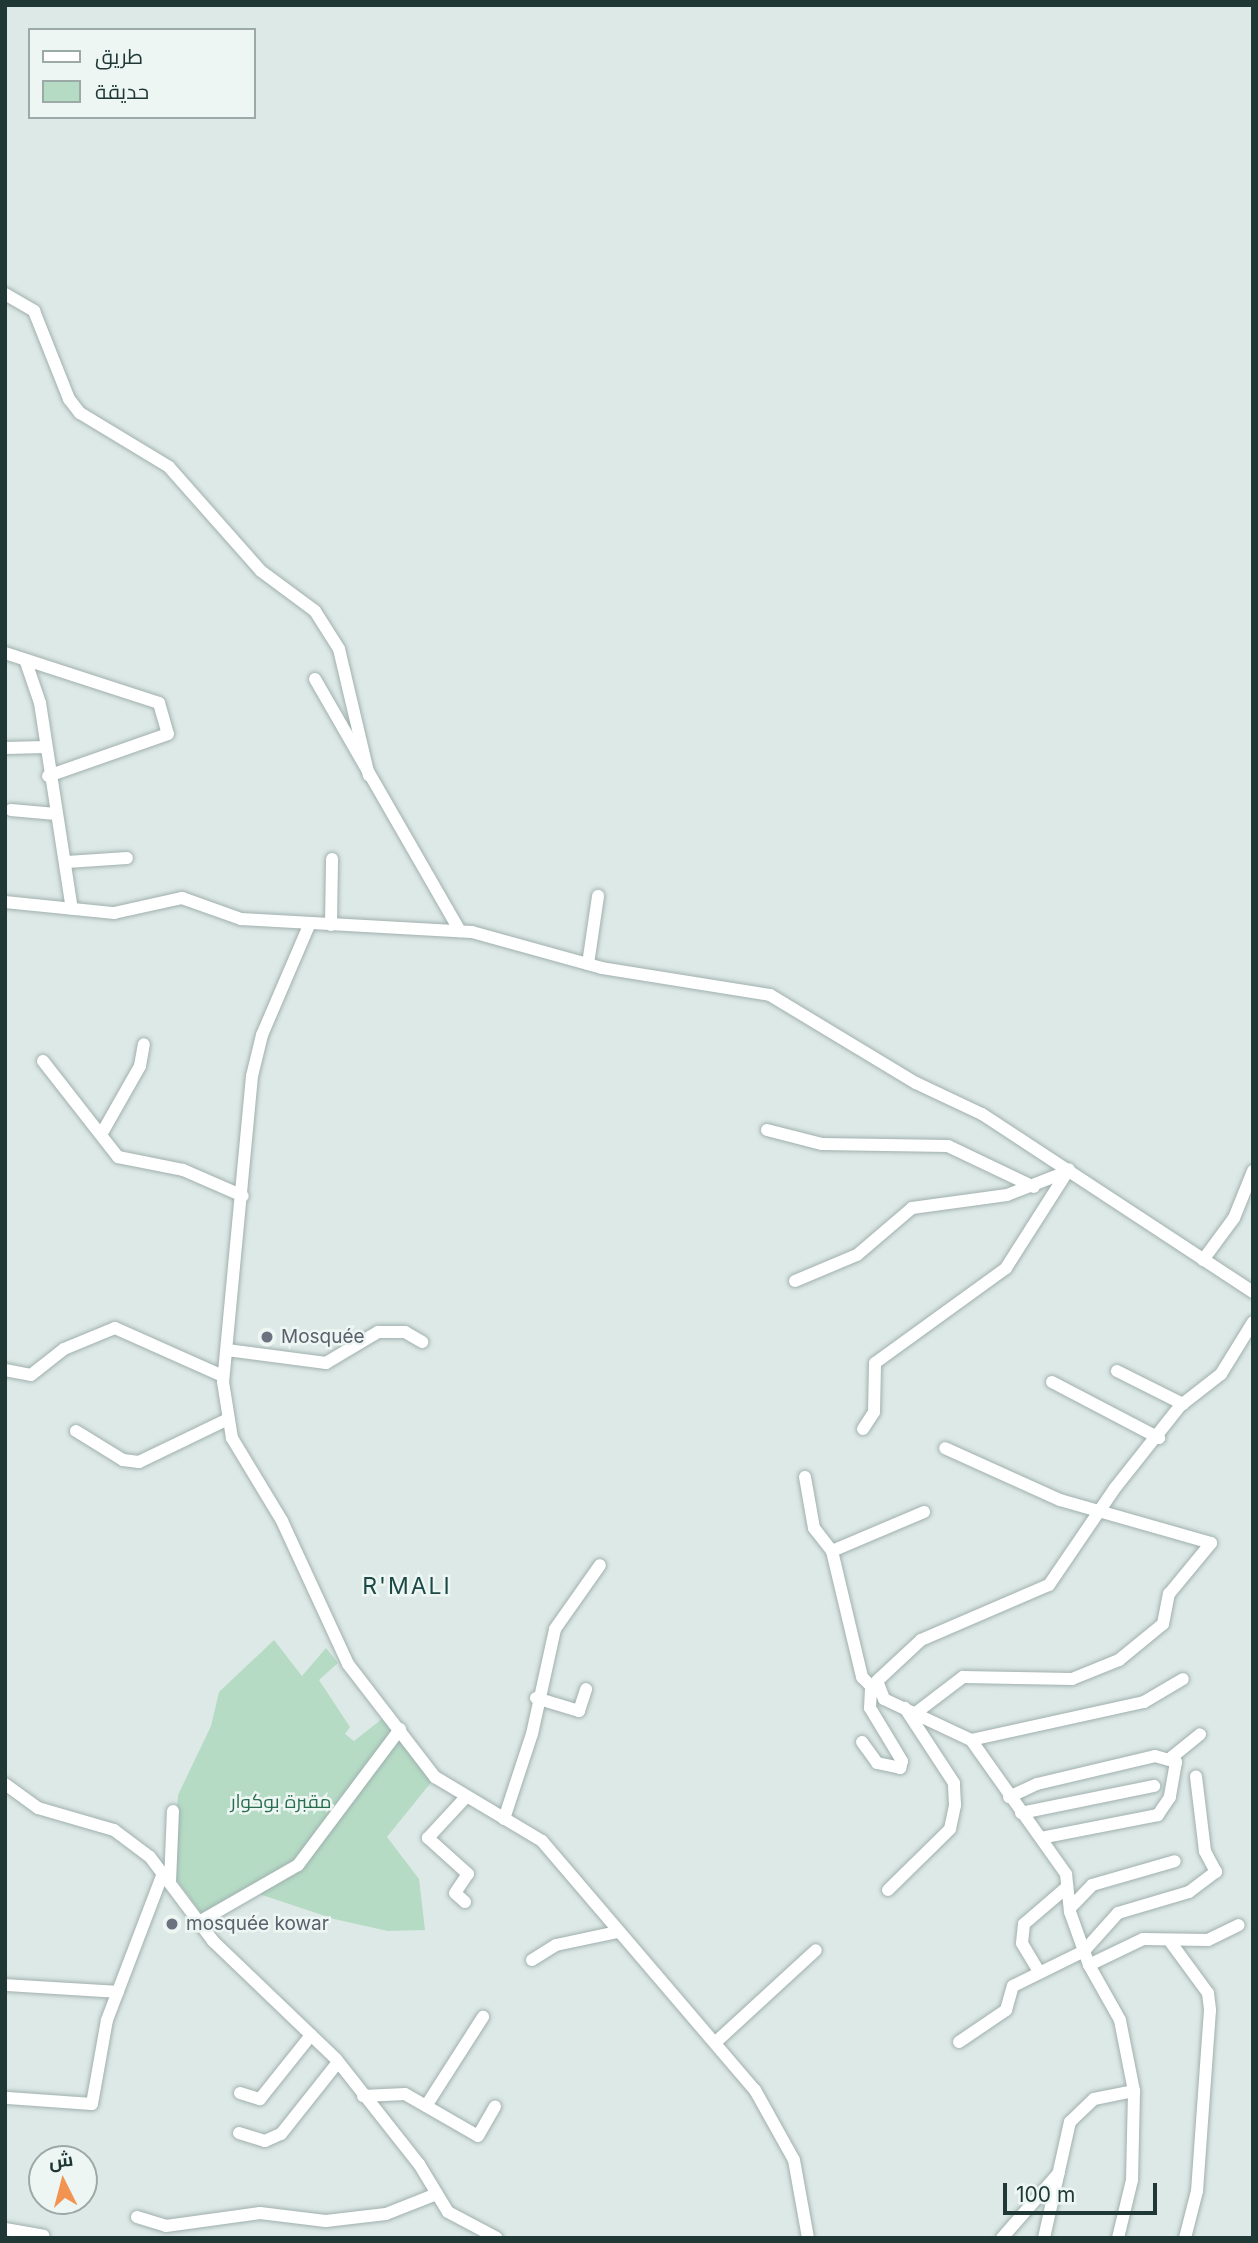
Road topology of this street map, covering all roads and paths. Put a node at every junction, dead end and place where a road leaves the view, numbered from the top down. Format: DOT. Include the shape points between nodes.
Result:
graph roads {
  1 [pos="5,295"];
  2 [pos="5,653"];
  3 [pos="26,662"];
  4 [pos="315,679"];
  5 [pos="46,747"];
  6 [pos="5,748"];
  7 [pos="48,776"];
  8 [pos="369,776"];
  9 [pos="11,810"];
  10 [pos="56,814"];
  11 [pos="127,858"];
  12 [pos="332,859"];
  13 [pos="67,862"];
  14 [pos="598,896"];
  15 [pos="5,901"];
  16 [pos="72,909"];
  17 [pos="310,923"];
  18 [pos="331,925"];
  19 [pos="460,931"];
  20 [pos="587,964"];
  21 [pos="144,1044"];
  22 [pos="43,1061"];
  23 [pos="767,1130"];
  24 [pos="102,1133"];
  25 [pos="1069,1170"];
  26 [pos="1253,1171"];
  27 [pos="1035,1188"];
  28 [pos="243,1196"];
  29 [pos="1203,1260"];
  30 [pos="795,1281"];
  31 [pos="1253,1292"];
  32 [pos="1253,1322"];
  33 [pos="422,1342"];
  34 [pos="227,1350"];
  35 [pos="5,1370"];
  36 [pos="1117,1371"];
  37 [pos="223,1376"];
  38 [pos="1052,1381"];
  39 [pos="1183,1404"];
  40 [pos="226,1420"];
  41 [pos="863,1429"];
  42 [pos="76,1431"];
  43 [pos="1158,1438"];
  44 [pos="945,1448"];
  45 [pos="805,1477"];
  46 [pos="1098,1510"];
  47 [pos="924,1512"];
  48 [pos="832,1552"];
  49 [pos="600,1565"];
  50 [pos="1183,1679"];
  51 [pos="586,1689"];
  52 [pos="874,1690"];
  53 [pos="536,1698"];
  54 [pos="911,1709"];
  55 [pos="400,1729"];
  56 [pos="1200,1734"];
  57 [pos="971,1740"];
  58 [pos="862,1742"];
  59 [pos="1172,1757"];
  60 [pos="1196,1777"];
  61 [pos="5,1784"];
  62 [pos="1154,1786"];
  63 [pos="1009,1797"];
  64 [pos="465,1798"];
  65 [pos="173,1811"];
  66 [pos="1021,1814"];
  67 [pos="504,1819"];
  68 [pos="1041,1838"];
  69 [pos="1175,1861"];
  70 [pos="167,1878"];
  71 [pos="1067,1887"];
  72 [pos="888,1890"];
  73 [pos="465,1902"];
  74 [pos="1070,1908"];
  75 [pos="199,1922"];
  76 [pos="1239,1925"];
  77 [pos="617,1932"];
  78 [pos="1169,1940"];
  79 [pos="816,1950"];
  80 [pos="1084,1951"];
  81 [pos="532,1960"];
  82 [pos="1089,1965"];
  83 [pos="1038,1970"];
  84 [pos="5,1985"];
  85 [pos="118,1992"];
  86 [pos="483,2017"];
  87 [pos="311,2035"];
  88 [pos="716,2041"];
  89 [pos="959,2042"];
  90 [pos="338,2062"];
  91 [pos="1135,2091"];
  92 [pos="240,2093"];
  93 [pos="363,2096"];
  94 [pos="8,2098"];
  95 [pos="426,2106"];
  96 [pos="495,2106"];
  97 [pos="239,2133"];
  98 [pos="1059,2173"];
  99 [pos="434,2195"];
  100 [pos="137,2217"];
  101 [pos="153,2224"];
  102 [pos="5,2228"];
  103 [pos="43,2236"];
  104 [pos="148,2238"];
  105 [pos="497,2238"];
  106 [pos="808,2238"];
  107 [pos="1002,2238"];
  108 [pos="1044,2238"];
  109 [pos="1118,2238"];
  110 [pos="1185,2238"];
  1 -- 8 [label="street" via="34,311 69,399 80,413 169,467 261,571 315,611 339,649"];
  2 -- 3 [label="street"];
  3 -- 5 [label="street"];
  3 -- 7 [label="street" via="159,703 168,734"];
  4 -- 8 [label="street"];
  5 -- 6 [label="street"];
  5 -- 7 [label="street"];
  7 -- 10 [label="street"];
  8 -- 19 [label="street"];
  9 -- 10 [label="street"];
  10 -- 13 [label="street"];
  11 -- 13 [label="street"];
  12 -- 18 [label="street"];
  13 -- 16 [label="street"];
  14 -- 20 [label="street"];
  15 -- 16 [label="street"];
  16 -- 17 [label="street" via="114,913 181,898 241,919"];
  17 -- 18 [label="street"];
  17 -- 28 [label="street" via="260,1045"];
  18 -- 19 [label="street"];
  19 -- 20 [label="street"];
  20 -- 25 [label="street" via="769,995"];
  21 -- 24 [label="street" via="140,1066"];
  22 -- 24 [label="street"];
  23 -- 27 [label="street" via="822,1144 948,1146"];
  24 -- 28 [label="street" via="118,1157 183,1170"];
  25 -- 27 [label="street"];
  25 -- 29 [label="street"];
  25 -- 41 [label="street" via="1006,1268 875,1363 874,1412"];
  26 -- 29 [label="street" via="1234,1218"];
  27 -- 30 [label="street" via="912,1208 857,1255"];
  28 -- 34 [label="street"];
  29 -- 31 [label="street"];
  32 -- 39 [label="street" via="1221,1374"];
  33 -- 34 [label="street" via="405,1332 378,1332 326,1363"];
  34 -- 37 [label="street"];
  35 -- 37 [label="street" via="30,1375 64,1349 115,1328"];
  36 -- 39 [label="street"];
  37 -- 40 [label="street"];
  38 -- 43 [label="street"];
  39 -- 43 [label="street"];
  40 -- 42 [label="street" via="139,1462 123,1461"];
  40 -- 55 [label="street" via="282,1521 323,1622"];
  43 -- 46 [label="street"];
  44 -- 46 [label="street" via="1060,1500"];
  45 -- 48 [label="street" via="814,1528"];
  46 -- 52 [label="street" via="1049,1585 921,1640 877,1681"];
  46 -- 54 [label="street" via="1211,1543 1169,1594 1163,1624 1094,1673 1052,1681 963,1676"];
  47 -- 48 [label="street"];
  48 -- 52 [label="street" via="862,1677"];
  49 -- 53 [label="street" via="555,1629"];
  50 -- 57 [label="street" via="1144,1702"];
  51 -- 53 [label="street" via="579,1711"];
  52 -- 54 [label="street"];
  52 -- 58 [label="street" via="870,1708 902,1761 900,1768 877,1763"];
  53 -- 67 [label="street" via="532,1734"];
  54 -- 57 [label="street"];
  54 -- 72 [label="street" via="954,1783 955,1805 950,1829"];
  55 -- 64 [label="street" via="435,1777"];
  55 -- 75 [label="street" via="298,1865"];
  56 -- 59 [label="street"];
  57 -- 63 [label="street"];
  59 -- 63 [label="street" via="1037,1784"];
  59 -- 68 [label="street" via="1170,1797 1158,1815"];
  60 -- 80 [label="street" via="1205,1851 1216,1872 1189,1892 1118,1913"];
  61 -- 70 [label="street" via="38,1808 114,1830"];
  62 -- 66 [label="street"];
  63 -- 66 [label="street"];
  64 -- 67 [label="street"];
  64 -- 73 [label="street" via="428,1838 468,1874 455,1893"];
  65 -- 70 [label="street"];
  66 -- 68 [label="street"];
  67 -- 77 [label="street" via="542,1841"];
  68 -- 71 [label="street" via="1060,1861"];
  69 -- 74 [label="street" via="1093,1885"];
  70 -- 75 [label="street"];
  70 -- 85 [label="street"];
  71 -- 74 [label="street"];
  71 -- 83 [label="street" via="1024,1924 1022,1943"];
  74 -- 80 [label="street"];
  75 -- 87 [label="street"];
  76 -- 78 [label="street" via="1208,1940"];
  77 -- 81 [label="street" via="556,1945"];
  77 -- 88 [label="street"];
  78 -- 82 [label="street" via="1133,1941"];
  78 -- 110 [label="street" via="1208,1993 1210,2010 1197,2191"];
  79 -- 88 [label="street"];
  80 -- 82 [label="street"];
  80 -- 83 [label="street"];
  82 -- 91 [label="street" via="1120,2020"];
  83 -- 89 [label="street" via="1013,1986 1006,2010"];
  84 -- 85 [label="street"];
  85 -- 94 [label="street" via="92,2104"];
  86 -- 95 [label="street"];
  87 -- 90 [label="street"];
  87 -- 92 [label="street" via="260,2099"];
  88 -- 106 [label="street" via="755,2090 794,2160"];
  90 -- 93 [label="street"];
  90 -- 97 [label="street" via="281,2134 265,2141"];
  91 -- 98 [label="street" via="1094,2099 1070,2122"];
  91 -- 109 [label="street" via="1132,2180"];
  93 -- 95 [label="street" via="394,2091"];
  93 -- 99 [label="street" via="419,2164"];
  95 -- 96 [label="street" via="478,2136"];
  98 -- 107 [label="street"];
  98 -- 108 [label="street"];
  99 -- 101 [label="street" via="362,2218 302,2221 260,2213"];
  99 -- 105 [label="street" via="448,2212"];
  100 -- 101 [label="street"];
  101 -- 104 [label="street"];
  102 -- 103 [label="street"];
}
